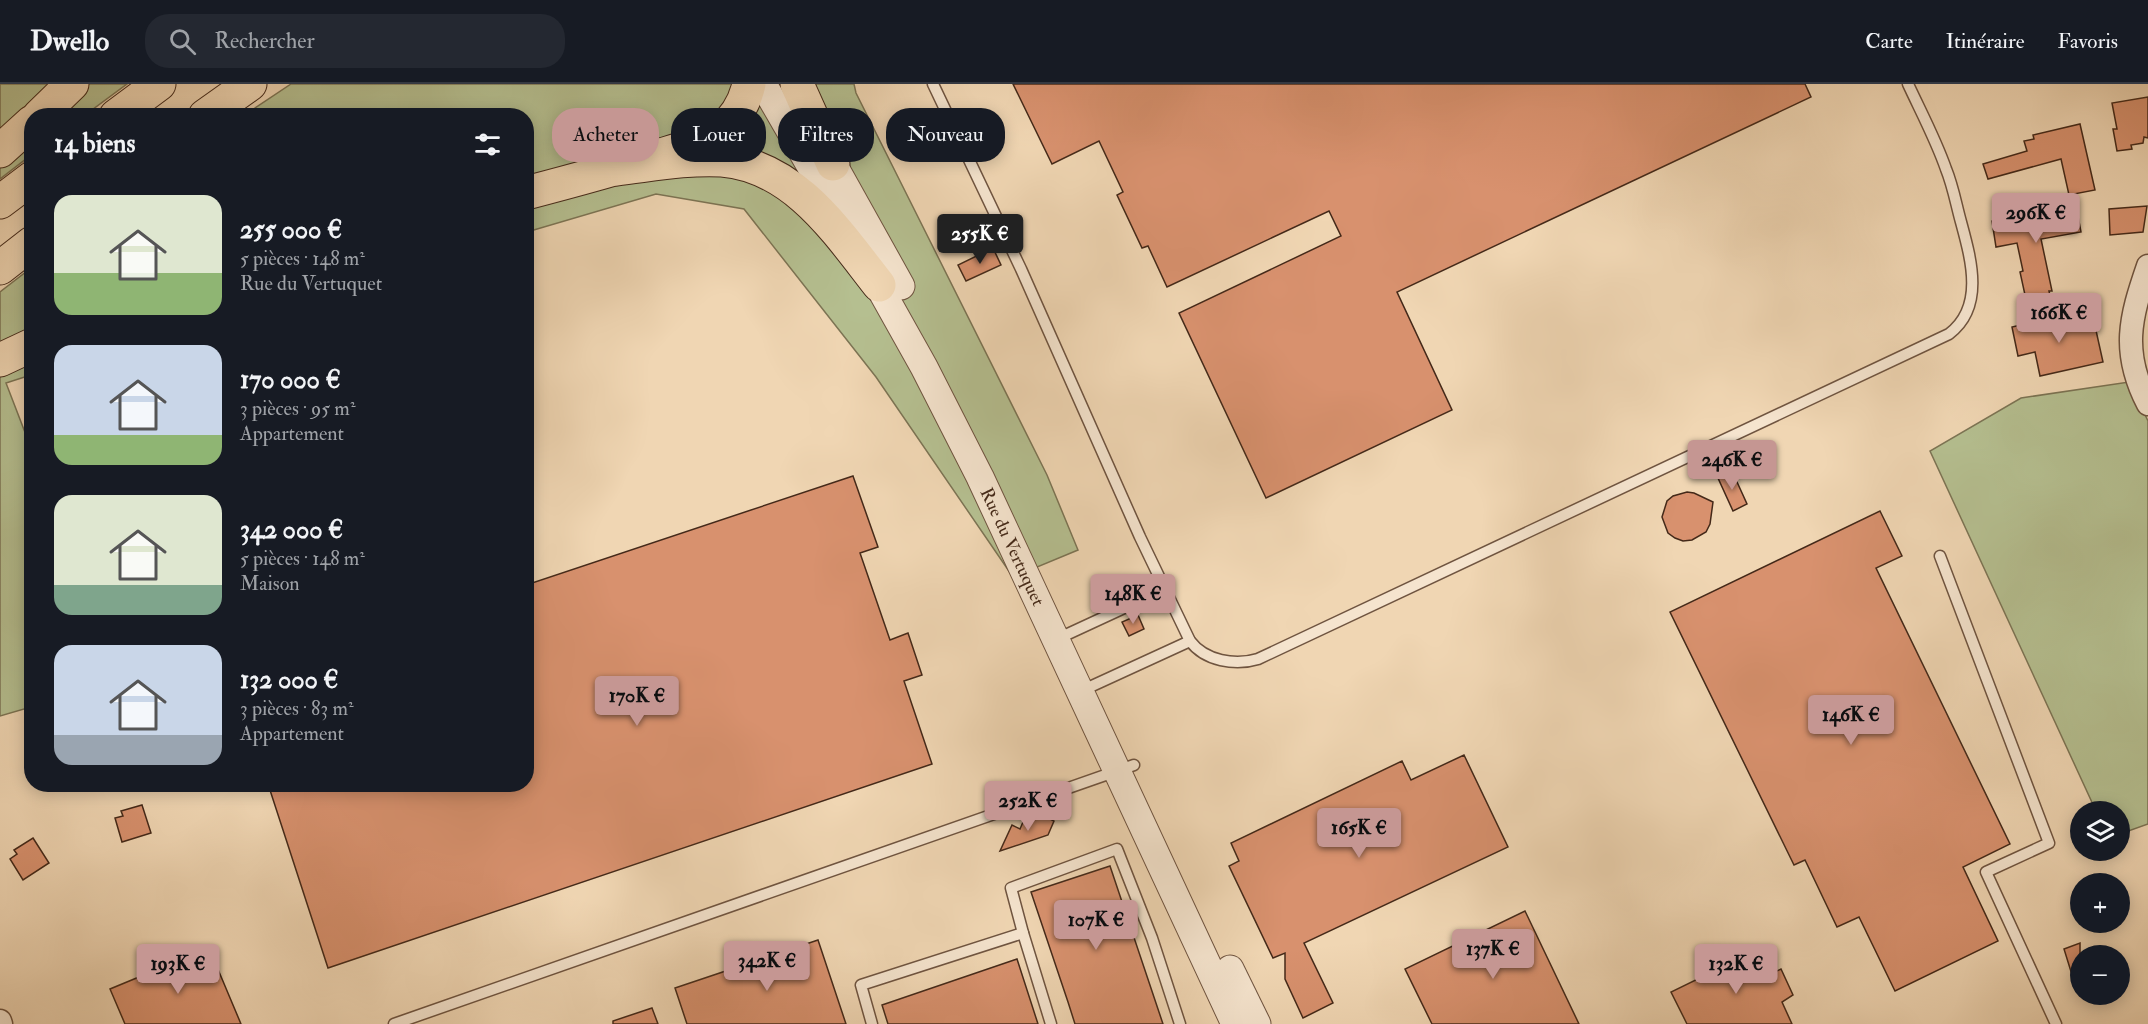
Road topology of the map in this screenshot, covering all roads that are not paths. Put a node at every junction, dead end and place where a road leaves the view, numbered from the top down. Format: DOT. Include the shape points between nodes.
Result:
graph roads {
  1 [pos="72,84"];
  2 [pos="159,84"];
  3 [pos="250,84"];
  4 [pos="749,84"];
  5 [pos="763,84"];
  6 [pos="786,84"];
  7 [pos="796,84"];
  8 [pos="933,84"];
  9 [pos="1908,84"];
  10 [pos="47,108"];
  11 [pos="127,108"];
  12 [pos="216,108"];
  13 [pos="24,129"];
  14 [pos="0,151"];
  15 [pos="833,164"];
  16 [pos="616,170"];
  17 [pos="24,184"];
  18 [pos="534,191"];
  19 [pos="0,202"];
  20 [pos="24,249"];
  21 [pos="2148,266"];
  22 [pos="0,267"];
  23 [pos="879,285"];
  24 [pos="24,349"];
  25 [pos="0,360"];
  26 [pos="2148,404"];
  27 [pos="1940,556"];
  28 [pos="1165,589"];
  29 [pos="1064,636"];
  30 [pos="1190,641"];
  31 [pos="1089,688"];
  32 [pos="1126,768"];
  33 [pos="1023,933"];
  34 [pos="394,1024"];
  35 [pos="873,1024"];
  36 [pos="1051,1024"];
  37 [pos="1180,1024"];
  38 [pos="1235,1024"];
  39 [pos="1257,1024"];
  40 [pos="2056,1024"];
  1 -- 10 [label="highway"];
  2 -- 11 [label="highway"];
  3 -- 12 [label="highway"];
  4 -- 16 [label="highway" via="736,114 713,135"];
  5 -- 23 [label="street, Rue du Vertuquet"];
  6 -- 15 [label="street, Rue du Vertuquet"];
  7 -- 15 [label="highway"];
  8 -- 28 [label="lane"];
  9 -- 30 [label="lane" via="1946,168 1971,258 1970,301 1955,329 1258,659 1221,659 1200,652"];
  13 -- 14 [label="highway"];
  15 -- 29 [label="street, Rue du Vertuquet" via="959,394"];
  16 -- 18 [label="highway"];
  16 -- 23 [label="highway" via="708,160 739,163 768,173 821,212"];
  17 -- 19 [label="highway"];
  20 -- 22 [label="highway"];
  21 -- 26 [label="street" via="2134,307 2131,335 2136,373"];
  23 -- 29 [label="street, Rue du Vertuquet"];
  24 -- 25 [label="highway"];
  27 -- 40 [label="lane" via="2049,843 1986,872"];
  28 -- 29 [label="lane"];
  28 -- 30 [label="lane"];
  29 -- 31 [label="street, Rue du Vertuquet"];
  30 -- 31 [label="lane"];
  31 -- 32 [label="street, Rue du Vertuquet"];
  32 -- 34 [label="lane"];
  32 -- 38 [label="street, Rue du Vertuquet"];
  32 -- 39 [label="street, Rue du Vertuquet"];
  33 -- 35 [label="lane" via="861,985"];
  33 -- 36 [label="lane"];
  33 -- 37 [label="lane" via="1011,888 1117,849"];
}
